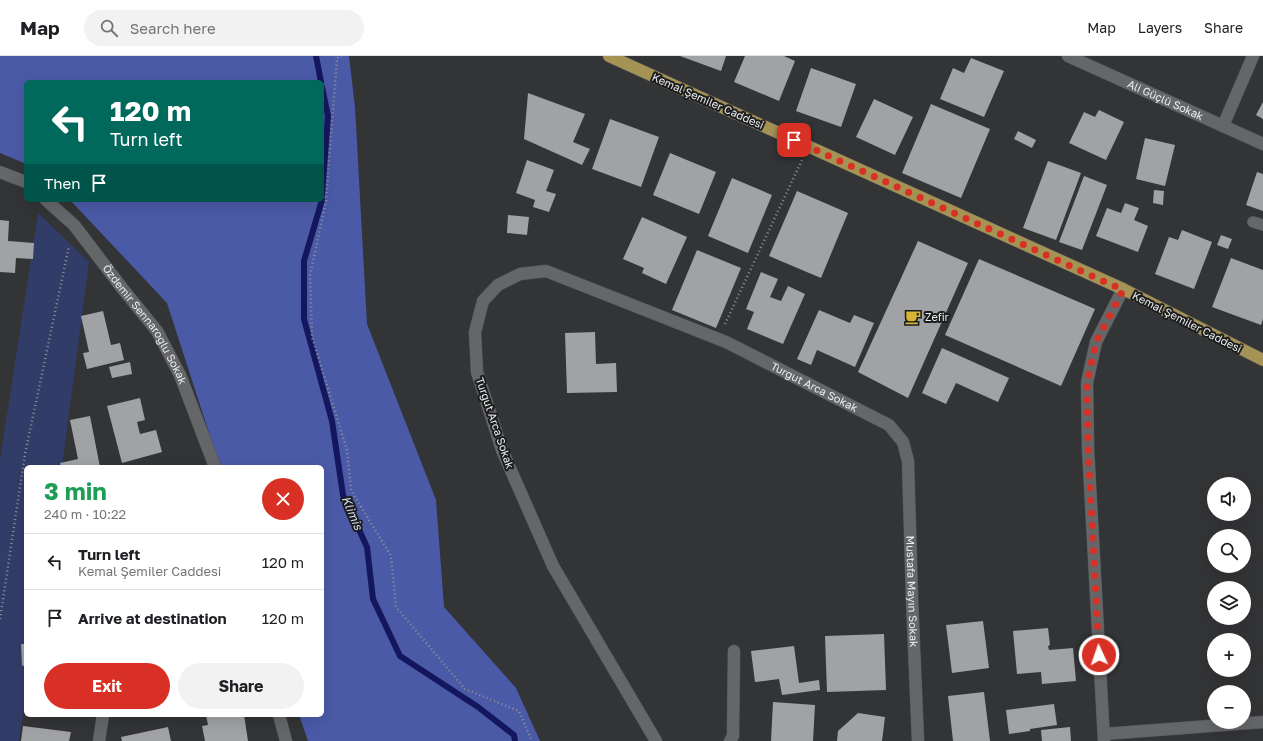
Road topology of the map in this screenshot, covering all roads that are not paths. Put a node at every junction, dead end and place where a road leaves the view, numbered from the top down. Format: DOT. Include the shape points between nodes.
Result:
graph roads {
  1 [pos="609,56"];
  2 [pos="1068,56"];
  3 [pos="1253,56"];
  4 [pos="1223,126"];
  5 [pos="1263,144"];
  6 [pos="0,172"];
  7 [pos="24,181"];
  8 [pos="48,202"];
  9 [pos="1123,290"];
  10 [pos="1263,360"];
  11 [pos="903,442"];
  12 [pos="214,465"];
  13 [pos="734,652"];
  14 [pos="103,717"];
  15 [pos="280,717"];
  16 [pos="1263,722"];
  17 [pos="1104,738"];
  18 [pos="99,741"];
  19 [pos="286,741"];
  20 [pos="656,741"];
  21 [pos="730,741"];
  22 [pos="918,741"];
  1 -- 9 [label="main road, Kemal Şemiler Caddesi"];
  2 -- 4 [label="street, Ali Güçlü Sokak"];
  3 -- 4 [label="street"];
  4 -- 5 [label="street, Ali Güçlü Sokak"];
  6 -- 7 [label="street"];
  8 -- 12 [label="street, Özdemir Sennaroğlu Sokak" via="74,224 157,331 180,375"];
  9 -- 10 [label="main road, Kemal Şemiler Caddesi"];
  9 -- 17 [label="street" via="1096,342 1087,383 1088,448"];
  11 -- 20 [label="street, Turgut Arca Sokak" via="888,425 718,339 546,270 520,274 498,285 483,301 475,332 477,372 502,450 553,566"];
  11 -- 22 [label="street, Mustafa Mayın Sokak" via="908,460"];
  13 -- 21 [label="street" via="733,736"];
  14 -- 18 [label="street"];
  15 -- 19 [label="street"];
  16 -- 17 [label="street"];
}
